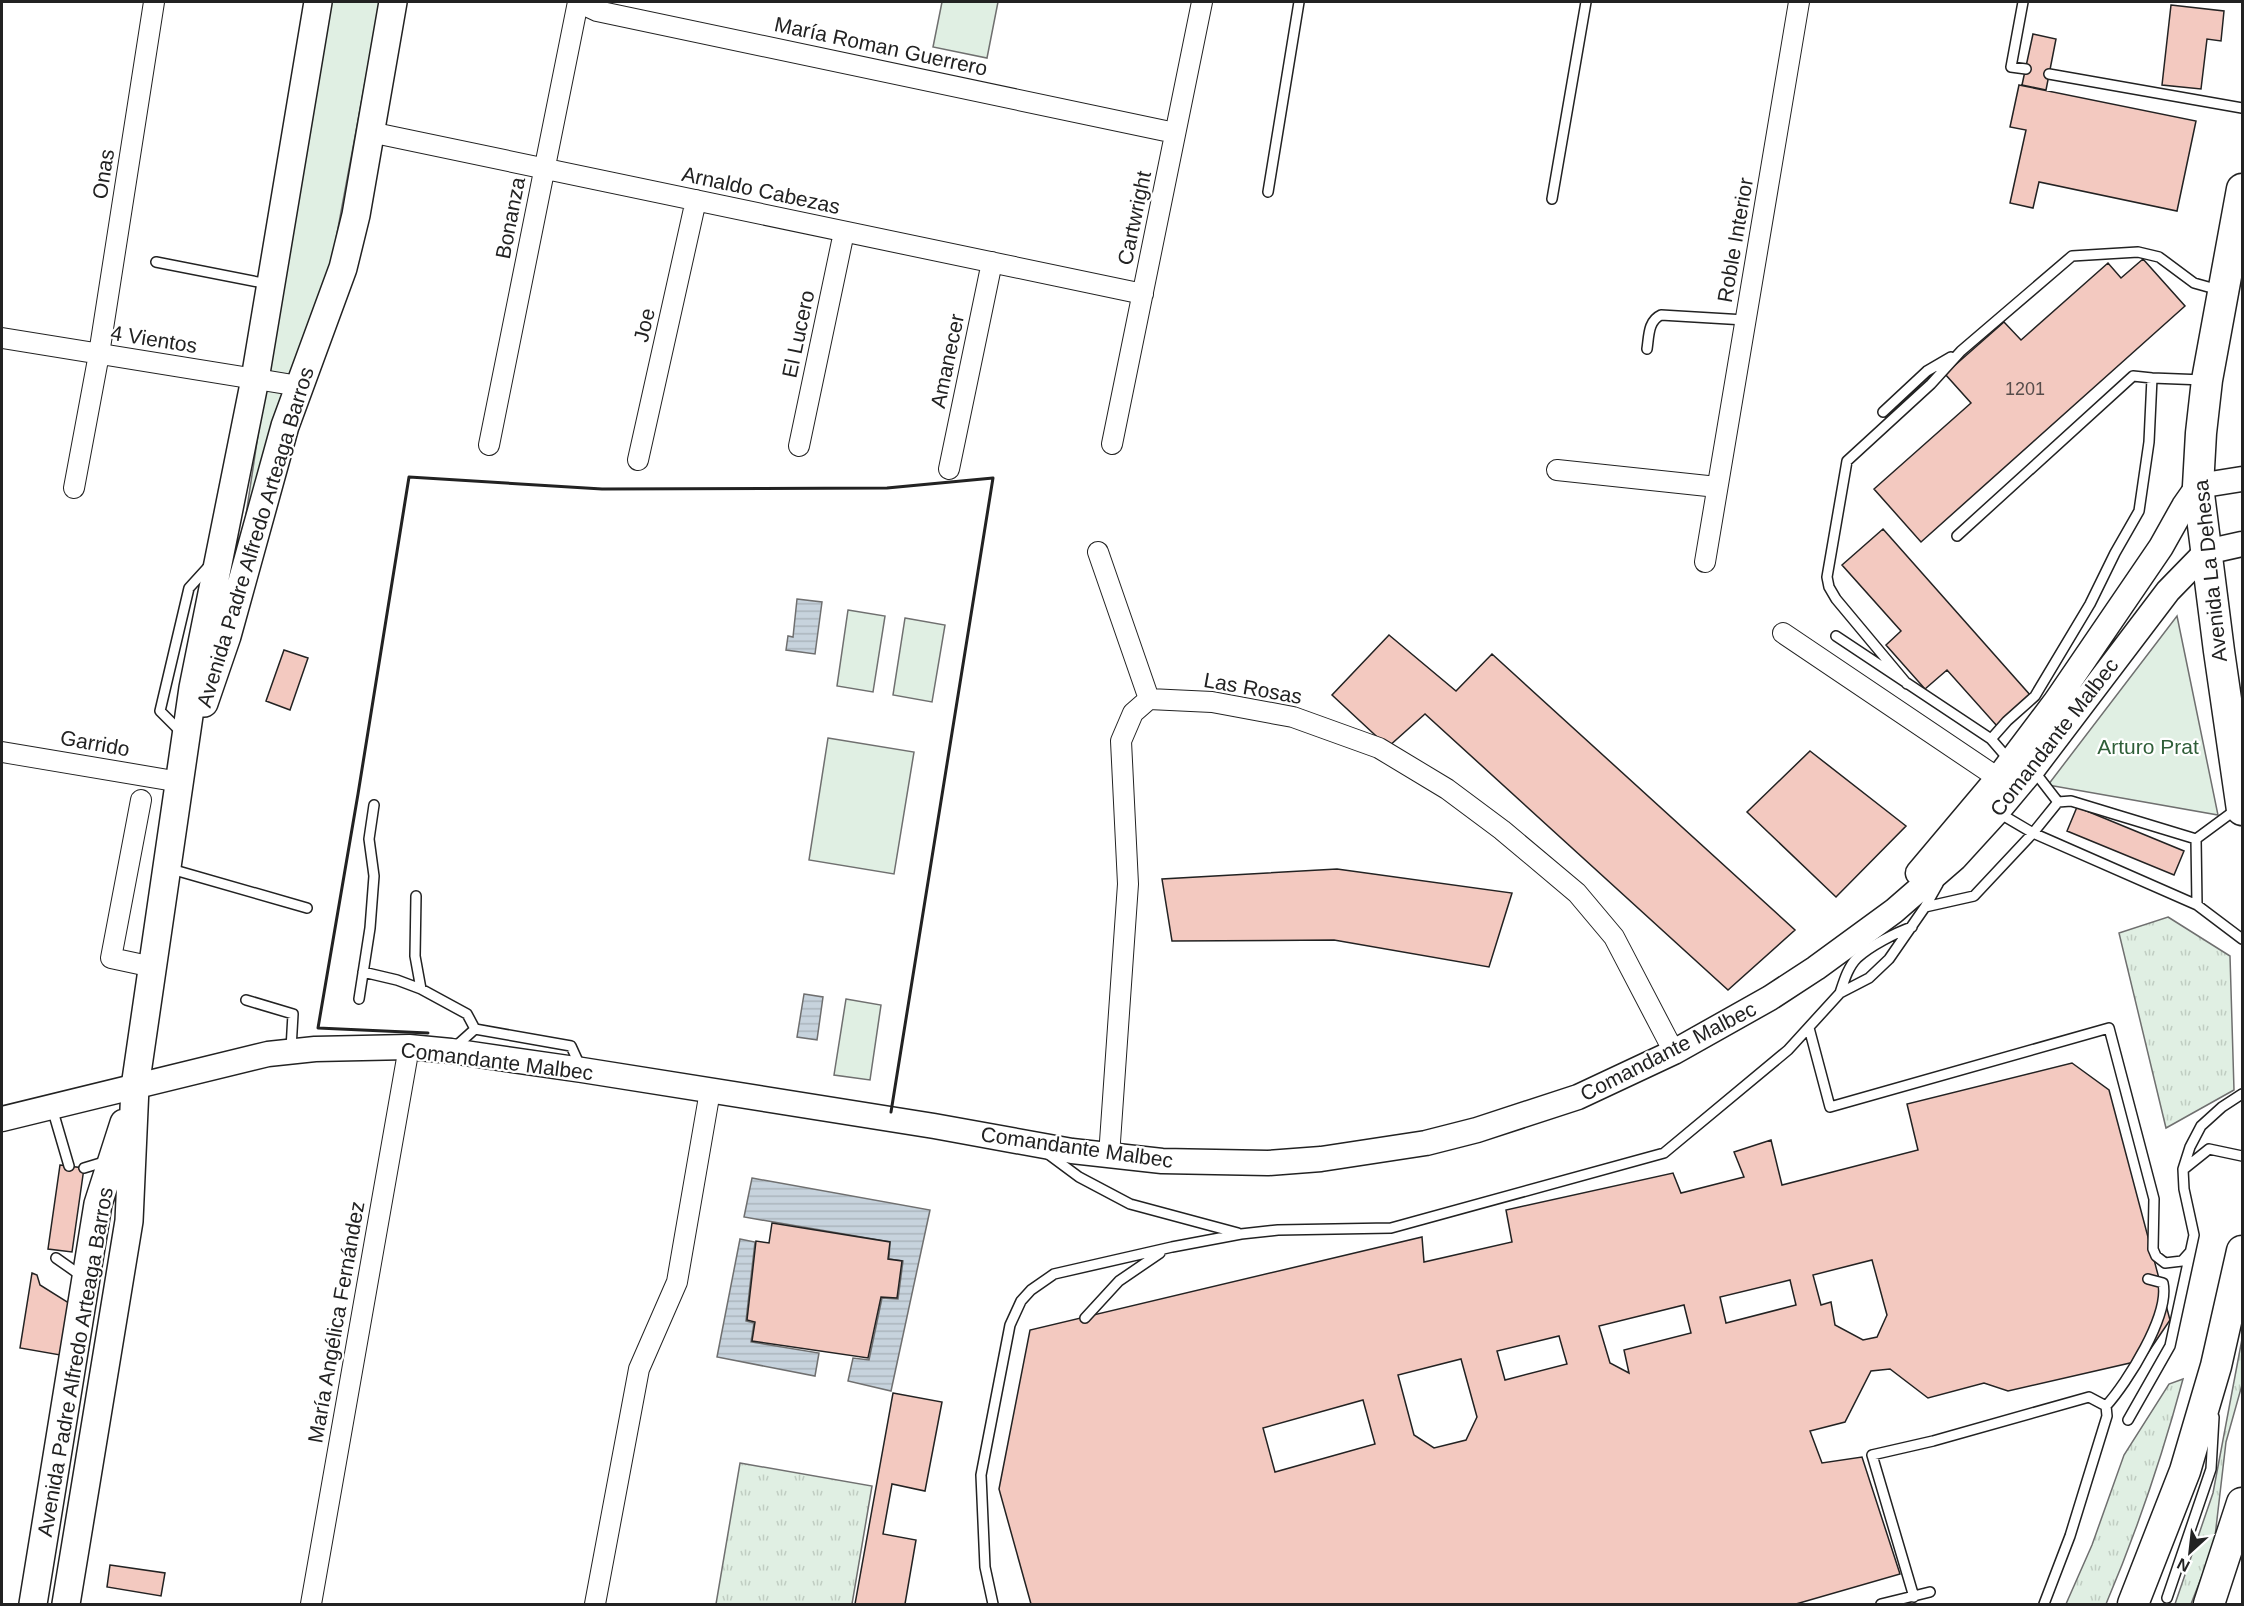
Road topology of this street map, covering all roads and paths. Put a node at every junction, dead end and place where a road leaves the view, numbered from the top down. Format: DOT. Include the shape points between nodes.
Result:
graph roads {
  1 [pos="154,2"];
  2 [pos="318,2"];
  3 [pos="393,2"];
  4 [pos="578,2"];
  5 [pos="1202,2"];
  6 [pos="1299,2"];
  7 [pos="1586,2"];
  8 [pos="1799,2"];
  9 [pos="2023,2"];
  10 [pos="2025,69"];
  11 [pos="2049,74"];
  12 [pos="2242,108"];
  13 [pos="370,132"];
  14 [pos="1175,134"];
  15 [pos="545,169"];
  16 [pos="2242,189"];
  17 [pos="1268,192"];
  18 [pos="1552,198"];
  19 [pos="696,200"];
  20 [pos="844,231"];
  21 [pos="156,262"];
  22 [pos="992,262"];
  23 [pos="271,284"];
  24 [pos="2224,290"];
  25 [pos="1143,294"];
  26 [pos="1745,320"];
  27 [pos="2,338"];
  28 [pos="1647,349"];
  29 [pos="1961,351"];
  30 [pos="99,354"];
  31 [pos="2152,378"];
  32 [pos="255,379"];
  33 [pos="2207,380"];
  34 [pos="299,387"];
  35 [pos="1883,412"];
  36 [pos="1112,444"];
  37 [pos="489,445"];
  38 [pos="799,446"];
  39 [pos="638,460"];
  40 [pos="949,470"];
  41 [pos="1557,470"];
  42 [pos="2242,478"];
  43 [pos="2198,486"];
  44 [pos="1718,487"];
  45 [pos="74,488"];
  46 [pos="1957,536"];
  47 [pos="2242,544"];
  48 [pos="1098,552"];
  49 [pos="2206,552"];
  50 [pos="1705,562"];
  51 [pos="1783,633"];
  52 [pos="1836,636"];
  53 [pos="1907,684"];
  54 [pos="1149,699"];
  55 [pos="1991,739"];
  56 [pos="2,752"];
  57 [pos="183,758"];
  58 [pos="2033,769"];
  59 [pos="2003,772"];
  60 [pos="141,801"];
  61 [pos="2058,802"];
  62 [pos="374,805"];
  63 [pos="2242,805"];
  64 [pos="2242,810"];
  65 [pos="1997,812"];
  66 [pos="2033,832"];
  67 [pos="2196,839"];
  68 [pos="1955,858"];
  69 [pos="167,868"];
  70 [pos="416,896"];
  71 [pos="2197,905"];
  72 [pos="1925,907"];
  73 [pos="307,908"];
  74 [pos="1912,927"];
  75 [pos="1862,935"];
  76 [pos="2242,939"];
  77 [pos="153,967"];
  78 [pos="363,972"];
  79 [pos="421,989"];
  80 [pos="1840,993"];
  81 [pos="359,999"];
  82 [pos="246,1000"];
  83 [pos="1809,1028"];
  84 [pos="475,1029"];
  85 [pos="409,1047"];
  86 [pos="451,1051"];
  87 [pos="291,1052"];
  88 [pos="1674,1052"];
  89 [pos="582,1070"];
  90 [pos="135,1087"];
  91 [pos="710,1091"];
  92 [pos="2242,1094"];
  93 [pos="52,1107"];
  94 [pos="2,1119"];
  95 [pos="1035,1144"];
  96 [pos="1109,1156"];
  97 [pos="2242,1156"];
  98 [pos="112,1160"];
  99 [pos="69,1166"];
  100 [pos="84,1168"];
  101 [pos="2183,1170"];
  102 [pos="1241,1234"];
  103 [pos="1172,1247"];
  104 [pos="2242,1251"];
  105 [pos="2190,1252"];
  106 [pos="56,1258"];
  107 [pos="86,1278"];
  108 [pos="2148,1279"];
  109 [pos="1085,1318"];
  110 [pos="2216,1366"];
  111 [pos="2106,1406"];
  112 [pos="2128,1420"];
  113 [pos="2242,1503"];
  114 [pos="1930,1592"];
  115 [pos="1914,1597"];
  116 [pos="2167,1598"];
  117 [pos="33,1605"];
  118 [pos="66,1605"];
  119 [pos="311,1605"];
  120 [pos="595,1605"];
  121 [pos="993,1605"];
  122 [pos="1881,1605"];
  123 [pos="2044,1605"];
  124 [pos="2133,1605"];
  125 [pos="2209,1605"];
  1 -- 30 [label="street, Onas"];
  2 -- 23 [label="main road, Avenida Padre Alfredo Arteaga Barros"];
  3 -- 13 [label="main road, Avenida Padre Alfredo Arteaga Barros"];
  4 -- 14 [label="street, María Roman Guerrero" via="597,11"];
  4 -- 15 [label="street, Bonanza"];
  5 -- 14 [label="street, Cartwright"];
  6 -- 17 [label="lane"];
  7 -- 18 [label="lane"];
  8 -- 26 [label="street, Roble Interior"];
  9 -- 10 [label="lane" via="2011,67"];
  11 -- 12 [label="lane"];
  13 -- 15 [label="street, Arnaldo Cabezas"];
  13 -- 34 [label="main road, Avenida Padre Alfredo Arteaga Barros" via="343,268"];
  14 -- 25 [label="street, Cartwright"];
  15 -- 19 [label="street, Arnaldo Cabezas"];
  15 -- 37 [label="street, Bonanza"];
  16 -- 24 [label="main road, Avenida La Dehesa"];
  19 -- 20 [label="street, Arnaldo Cabezas"];
  19 -- 39 [label="street, Joe"];
  20 -- 22 [label="street, Arnaldo Cabezas"];
  20 -- 38 [label="street, El Lucero"];
  21 -- 23 [label="lane"];
  22 -- 25 [label="street, Arnaldo Cabezas"];
  22 -- 40 [label="street, Amanecer"];
  23 -- 32 [label="main road, Avenida Padre Alfredo Arteaga Barros"];
  24 -- 29 [label="lane" via="2194,283 2159,257 2138,252 2072,256"];
  24 -- 33 [label="main road, Avenida La Dehesa"];
  25 -- 36 [label="street, Cartwright"];
  26 -- 28 [label="lane" via="1661,315 1651,324"];
  26 -- 44 [label="street, Roble Interior"];
  27 -- 30 [label="street, 4 Vientos"];
  29 -- 35 [label="lane" via="1927,370"];
  29 -- 53 [label="lane" via="1847,461 1827,577 1836,599"];
  30 -- 32 [label="street, 4 Vientos"];
  30 -- 45 [label="street, Onas"];
  31 -- 33 [label="lane"];
  31 -- 46 [label="lane" via="2133,376"];
  31 -- 55 [label="lane" via="2149,442 2139,511 2035,696"];
  32 -- 34 [label="street, 4 Vientos"];
  32 -- 57 [label="main road, Avenida Padre Alfredo Arteaga Barros" via="193,688"];
  33 -- 43 [label="main road, Avenida La Dehesa"];
  34 -- 57 [label="main road, Avenida Padre Alfredo Arteaga Barros" via="226,636"];
  41 -- 44 [label="street"];
  42 -- 43 [label="street"];
  43 -- 49 [label="main road, Avenida La Dehesa"];
  43 -- 59 [label="street, Comandante Malbec" via="2080,668"];
  44 -- 50 [label="street, Roble Interior"];
  47 -- 49 [label="street"];
  48 -- 54 [label="street"];
  49 -- 58 [label="street, Comandante Malbec" via="2168,591"];
  49 -- 63 [label="main road, Avenida La Dehesa"];
  51 -- 59 [label="street, Comandante Malbec"];
  52 -- 53 [label="lane"];
  53 -- 55 [label="lane"];
  54 -- 88 [label="street, Las Rosas" via="1212,702 1293,717 1379,748 1447,789 1502,830 1585,902 1614,937"];
  54 -- 96 [label="street" via="1133,713 1121,741 1128,884"];
  55 -- 59 [label="lane" via="2004,754"];
  56 -- 57 [label="street, Garrido"];
  57 -- 69 [label="main road, Avenida Padre Alfredo Arteaga Barros"];
  58 -- 61 [label="lane"];
  58 -- 65 [label="street, Comandante Malbec"];
  59 -- 75 [label="street, Comandante Malbec"];
  60 -- 77 [label="street" via="111,958"];
  61 -- 66 [label="lane"];
  61 -- 67 [label="lane" via="2071,801"];
  62 -- 78 [label="lane" via="369,839 374,876"];
  63 -- 64 [label="main road, Avenida La Dehesa"];
  63 -- 67 [label="lane"];
  65 -- 66 [label="lane"];
  65 -- 68 [label="street, Comandante Malbec"];
  66 -- 71 [label="lane"];
  66 -- 72 [label="lane" via="1974,896"];
  67 -- 71 [label="lane"];
  68 -- 72 [label="lane"];
  68 -- 75 [label="street, Comandante Malbec"];
  69 -- 73 [label="lane"];
  69 -- 77 [label="main road, Avenida Padre Alfredo Arteaga Barros"];
  70 -- 79 [label="lane" via="415,956"];
  71 -- 76 [label="lane"];
  72 -- 74 [label="lane"];
  74 -- 80 [label="lane" via="1889,959 1869,978"];
  74 -- 80 [label="lane" via="1857,959"];
  75 -- 88 [label="street, Comandante Malbec" via="1770,998"];
  77 -- 90 [label="main road, Avenida Padre Alfredo Arteaga Barros"];
  78 -- 79 [label="lane"];
  78 -- 81 [label="lane"];
  79 -- 84 [label="lane" via="467,1014"];
  80 -- 83 [label="lane"];
  82 -- 87 [label="lane" via="293,1014"];
  83 -- 102 [label="lane" via="1664,1153 1390,1228"];
  83 -- 105 [label="lane" via="1830,1107 2109,1028 2154,1199 2153,1249 2165,1263 2182,1261"];
  84 -- 86 [label="lane"];
  84 -- 89 [label="lane" via="571,1046"];
  85 -- 86 [label="street, Comandante Malbec"];
  85 -- 87 [label="street, Comandante Malbec"];
  85 -- 119 [label="street, María Angélica Fernández"];
  86 -- 89 [label="street, Comandante Malbec"];
  87 -- 90 [label="street, Comandante Malbec" via="228,1063"];
  88 -- 96 [label="street, Comandante Malbec" via="1617,1080 1528,1115 1415,1145 1268,1163"];
  89 -- 91 [label="street, Comandante Malbec"];
  90 -- 93 [label="street, Comandante Malbec"];
  90 -- 98 [label="main road, Avenida Padre Alfredo Arteaga Barros"];
  90 -- 118 [label="main road, Avenida Padre Alfredo Arteaga Barros" via="129,1221"];
  91 -- 95 [label="street, Comandante Malbec"];
  91 -- 120 [label="street" via="677,1282 639,1369"];
  92 -- 101 [label="lane" via="2201,1126"];
  93 -- 94 [label="street, Comandante Malbec"];
  93 -- 99 [label="lane"];
  95 -- 96 [label="street, Comandante Malbec"];
  95 -- 102 [label="lane" via="1079,1177 1130,1204"];
  97 -- 101 [label="lane" via="2209,1149"];
  98 -- 100 [label="lane"];
  98 -- 107 [label="main road, Avenida Padre Alfredo Arteaga Barros" via="98,1204"];
  101 -- 105 [label="lane" via="2194,1235"];
  102 -- 103 [label="lane"];
  103 -- 109 [label="lane" via="1119,1281"];
  103 -- 121 [label="lane" via="1054,1274 1031,1290 1015,1312 981,1475 985,1567"];
  104 -- 110 [label="main road"];
  105 -- 112 [label="lane" via="2170,1346"];
  106 -- 107 [label="lane"];
  107 -- 117 [label="main road, Avenida Padre Alfredo Arteaga Barros"];
  108 -- 111 [label="lane" via="2163,1283 2160,1314 2132,1372"];
  110 -- 116 [label="lane" via="2211,1469"];
  110 -- 124 [label="main road" via="2185,1471"];
  111 -- 115 [label="lane" via="2089,1397 1872,1455"];
  111 -- 123 [label="lane" via="2100,1442"];
  113 -- 125 [label="main road"];
  114 -- 115 [label="lane"];
  115 -- 122 [label="lane"];
}
